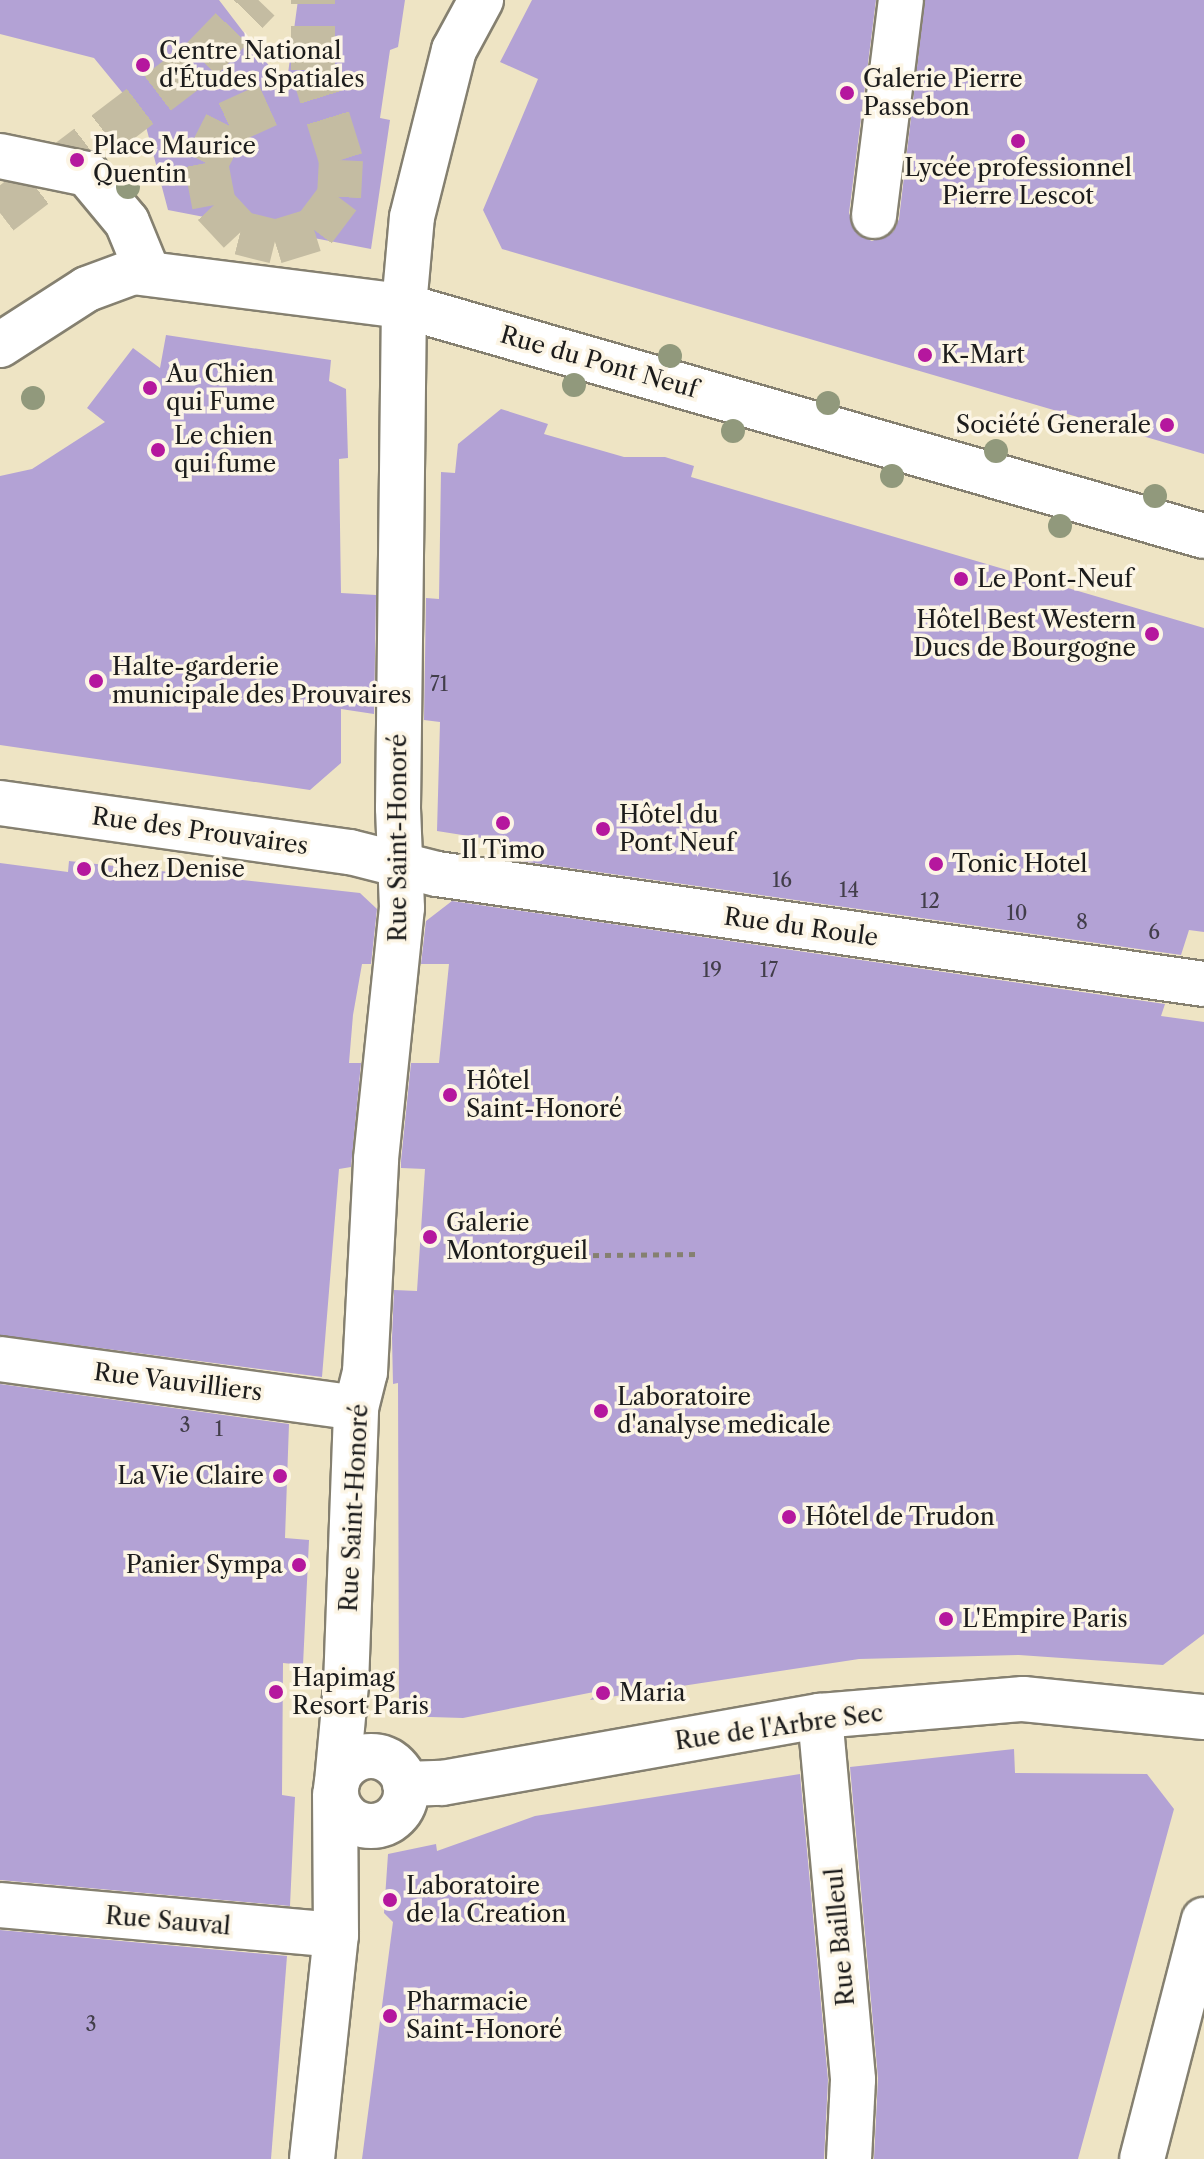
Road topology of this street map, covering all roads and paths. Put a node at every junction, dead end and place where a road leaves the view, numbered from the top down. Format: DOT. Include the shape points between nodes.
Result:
graph roads {
  1 [pos="481,0"];
  2 [pos="901,0"];
  3 [pos="0,156"];
  4 [pos="874,216"];
  5 [pos="148,273"];
  6 [pos="404,306"];
  7 [pos="0,345"];
  8 [pos="1204,536"];
  9 [pos="0,803"];
  10 [pos="399,867"];
  11 [pos="1204,984"];
  12 [pos="698,1254"];
  13 [pos="497,1256"];
  14 [pos="0,1359"];
  15 [pos="356,1408"];
  16 [pos="820,1716"];
  17 [pos="1204,1717"];
  18 [pos="336,1788"];
  19 [pos="0,1905"];
  20 [pos="1204,1920"];
  21 [pos="336,1935"];
  22 [pos="312,2159"];
  23 [pos="849,2159"];
  24 [pos="1142,2159"];
  1 -- 6 [label="street, Rue Saint-Honoré" via="454,50 412,217"];
  2 -- 4 [label="street"];
  3 -- 5 [label="street" via="87,174 127,222"];
  5 -- 6 [label="street, Rue du Pont Neuf"];
  5 -- 7 [label="street, Rue du Pont Neuf" via="133,272 87,289"];
  6 -- 8 [label="street, Rue du Pont Neuf"];
  6 -- 10 [label="street, Rue Saint-Honoré"];
  9 -- 10 [label="street, Rue des Prouvaires" via="350,852"];
  10 -- 11 [label="street, Rue du Roule"];
  10 -- 15 [label="street, Rue Saint-Honoré" via="402,908 376,1159 365,1372"];
  12 -- 13 [label="path"];
  14 -- 15 [label="street, Rue Vauvilliers"];
  15 -- 18 [label="street, Rue Saint-Honoré" via="346,1685"];
  16 -- 17 [label="street, Rue de l'Arbre Sec" via="1023,1699"];
  16 -- 18 [label="street, Rue de l'Arbre Sec" via="442,1783 405,1784 401,1809 382,1825 369,1827 346,1816"];
  16 -- 23 [label="street, Rue Bailleul" via="853,2080"];
  18 -- 21 [label="street, Rue Saint-Honoré"];
  19 -- 21 [label="street, Rue Sauval"];
  20 -- 24 [label="street"];
  21 -- 22 [label="street, Rue Saint-Honoré"];
}
